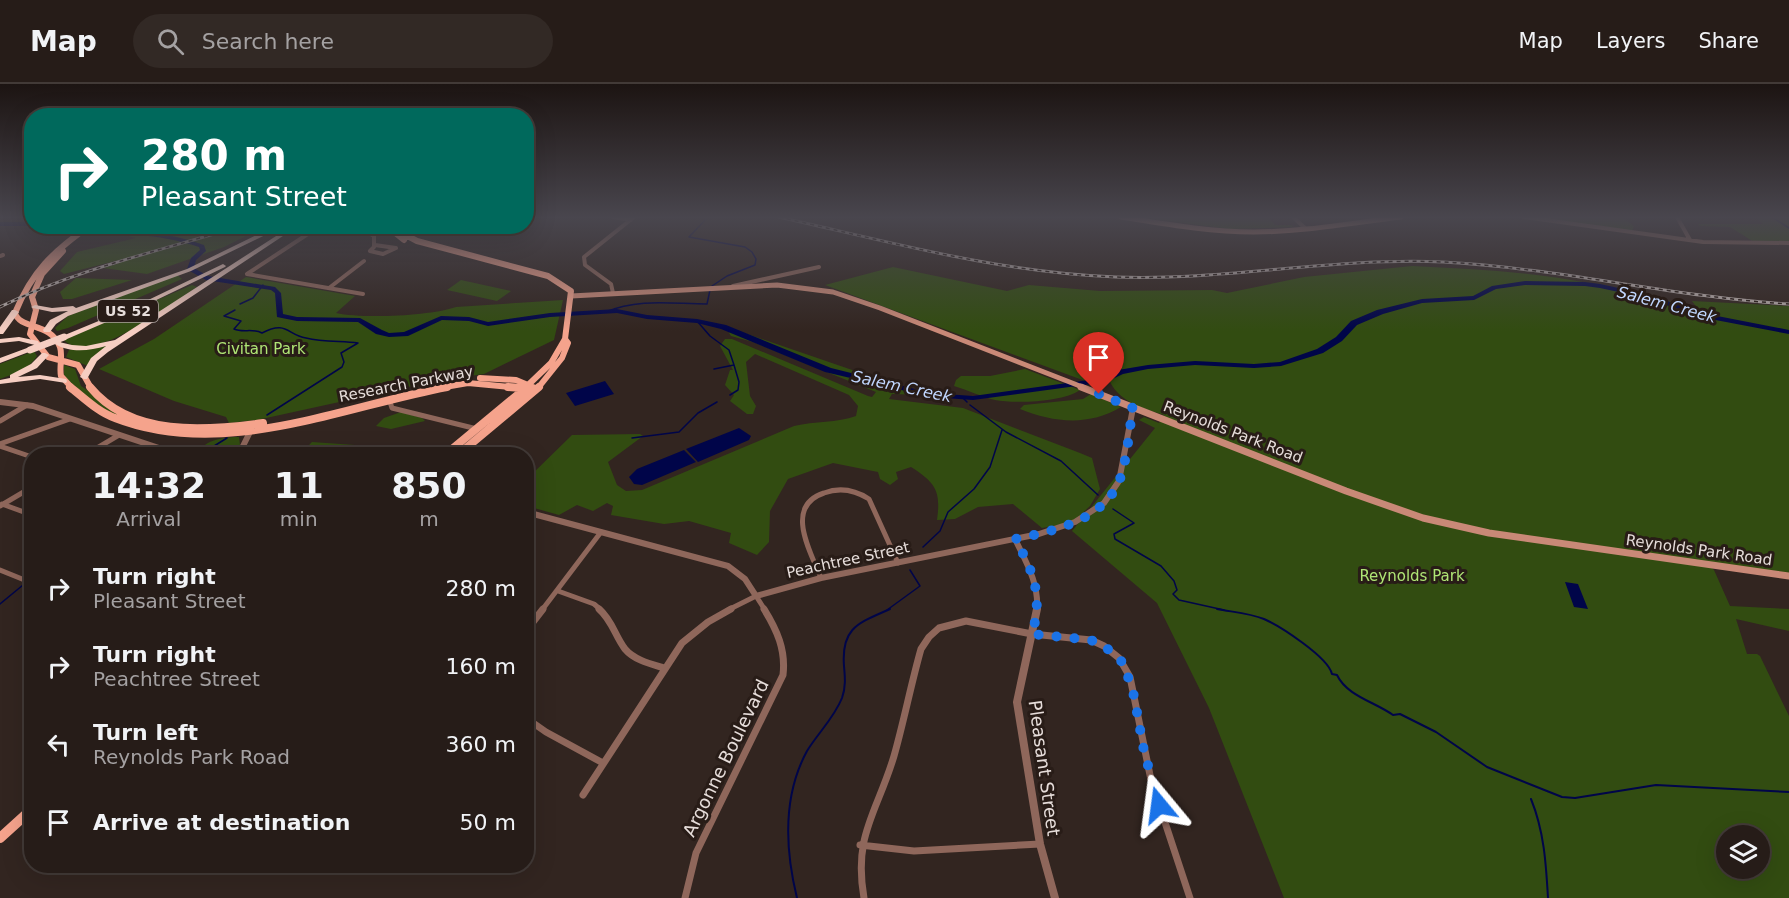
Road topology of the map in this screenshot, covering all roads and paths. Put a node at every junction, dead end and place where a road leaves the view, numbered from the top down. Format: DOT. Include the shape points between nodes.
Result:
graph roads {
  1 [pos="54,255"];
  2 [pos="58,255"];
  3 [pos="236,255"];
  4 [pos="239,255"];
  5 [pos="277,255"];
  6 [pos="456,255"];
  7 [pos="587,255"];
  8 [pos="364,261"];
  9 [pos="217,267"];
  10 [pos="819,267"];
  11 [pos="731,286"];
  12 [pos="329,288"];
  13 [pos="613,293"];
  14 [pos="363,294"];
  15 [pos="571,296"];
  16 [pos="98,302"];
  17 [pos="35,307"];
  18 [pos="15,312"];
  19 [pos="32,325"];
  20 [pos="47,330"];
  21 [pos="0,332"];
  22 [pos="127,334"];
  23 [pos="0,341"];
  24 [pos="59,344"];
  25 [pos="30,346"];
  26 [pos="45,355"];
  27 [pos="0,359"];
  28 [pos="61,361"];
  29 [pos="84,377"];
  30 [pos="63,381"];
  31 [pos="0,382"];
  32 [pos="530,388"];
  33 [pos="389,399"];
  34 [pos="0,402"];
  35 [pos="27,405"];
  36 [pos="1133,408"];
  37 [pos="70,419"];
  38 [pos="0,422"];
  39 [pos="253,427"];
  40 [pos="477,429"];
  41 [pos="119,435"];
  42 [pos="0,445"];
  43 [pos="99,447"];
  44 [pos="156,447"];
  45 [pos="243,447"];
  46 [pos="455,447"];
  47 [pos="467,447"];
  48 [pos="24,454"];
  49 [pos="24,491"];
  50 [pos="1,504"];
  51 [pos="24,512"];
  52 [pos="534,514"];
  53 [pos="601,531"];
  54 [pos="1015,539"];
  55 [pos="898,563"];
  56 [pos="0,570"];
  57 [pos="1789,576"];
  58 [pos="821,578"];
  59 [pos="24,580"];
  60 [pos="558,591"];
  61 [pos="756,596"];
  62 [pos="534,621"];
  63 [pos="1032,634"];
  64 [pos="664,668"];
  65 [pos="534,724"];
  66 [pos="603,763"];
  67 [pos="583,795"];
  68 [pos="24,816"];
  69 [pos="0,838"];
  70 [pos="1040,843"];
  71 [pos="860,845"];
  72 [pos="685,898"];
  73 [pos="864,898"];
  74 [pos="1055,898"];
  75 [pos="1190,898"];
  1 -- 18 [label="main road" via="38,268"];
  2 -- 17 [label="main road" via="33,291"];
  3 -- 9 [label="highway"];
  4 -- 9 [label="highway, US 52"];
  5 -- 12 [label="street" via="248,274"];
  6 -- 15 [label="main road" via="546,278"];
  7 -- 13 [label="street" via="585,265 612,285"];
  8 -- 12 [label="street"];
  9 -- 16 [label="highway" via="179,273"];
  9 -- 22 [label="highway" via="200,287"];
  9 -- 25 [label="highway, US 52, bridge"];
  10 -- 11 [label="street"];
  11 -- 13 [label="main road, Reynolds Park Road"];
  11 -- 36 [label="main road, Reynolds Park Road" via="788,286 842,295"];
  12 -- 14 [label="street"];
  13 -- 15 [label="main road, Reynolds Park Road"];
  15 -- 32 [label="main road" via="565,339 568,343 562,360"];
  16 -- 17 [label="highway" via="62,310"];
  16 -- 20 [label="highway" via="62,316"];
  17 -- 19 [label="main road"];
  18 -- 19 [label="main road" via="17,320"];
  18 -- 21 [label="highway"];
  19 -- 20 [label="main road"];
  19 -- 25 [label="main road"];
  20 -- 24 [label="main road"];
  22 -- 24 [label="highway" via="93,347"];
  22 -- 29 [label="highway" via="99,355"];
  23 -- 25 [label="highway" via="15,339"];
  24 -- 28 [label="main road"];
  25 -- 26 [label="main road, Research Parkway"];
  25 -- 27 [label="highway, US 52"];
  26 -- 28 [label="main road, Research Parkway"];
  26 -- 31 [label="highway" via="30,369"];
  28 -- 29 [label="main road, Research Parkway" via="78,366"];
  28 -- 30 [label="main road" via="59,374"];
  29 -- 39 [label="main road, Research Parkway" via="105,402 143,420 192,428"];
  30 -- 31 [label="highway" via="40,377"];
  30 -- 39 [label="main road, Research Parkway" via="108,415 144,429 193,434"];
  32 -- 33 [label="main road, Research Parkway" via="474,383"];
  32 -- 39 [label="main road, Research Parkway" via="501,378 469,378"];
  32 -- 40 [label="main road"];
  32 -- 47 [label="main road"];
  33 -- 39 [label="main road, Research Parkway"];
  33 -- 40 [label="street" via="392,408"];
  34 -- 35 [label="street"];
  35 -- 37 [label="street"];
  35 -- 38 [label="street"];
  36 -- 54 [label="street, Peachtree Street" via="1122,475 1104,503 1062,528"];
  36 -- 57 [label="main road, Reynolds Park Road" via="1375,502 1441,523 1539,542"];
  37 -- 41 [label="street"];
  37 -- 42 [label="street"];
  39 -- 45 [label="street"];
  40 -- 46 [label="main road"];
  41 -- 43 [label="street"];
  41 -- 44 [label="street"];
  42 -- 48 [label="street"];
  49 -- 50 [label="street"];
  50 -- 51 [label="street"];
  52 -- 53 [label="street, Argonne Boulevard"];
  53 -- 60 [label="street"];
  53 -- 61 [label="street, Argonne Boulevard" via="728,566 745,579"];
  54 -- 55 [label="street, Peachtree Street"];
  54 -- 63 [label="street, Pleasant Street" via="1038,595"];
  55 -- 58 [label="street, Peachtree Street"];
  55 -- 58 [label="street" via="869,499 847,490 828,491 810,499 802,507 800,517"];
  56 -- 59 [label="street"];
  58 -- 61 [label="street, Peachtree Street"];
  60 -- 62 [label="street"];
  60 -- 64 [label="street" via="594,604 608,617 626,650 640,660"];
  61 -- 64 [label="street, Peachtree Street" via="699,627"];
  61 -- 72 [label="street, Argonne Boulevard" via="775,625 783,647 783,675 696,853"];
  63 -- 70 [label="street, Pleasant Street" via="1017,702"];
  63 -- 71 [label="street" via="966,621 945,625 928,635 915,666 890,769"];
  63 -- 75 [label="street" via="1091,640 1124,664 1151,780"];
  64 -- 66 [label="street, Peachtree Street"];
  65 -- 66 [label="street"];
  66 -- 67 [label="street, Peachtree Street"];
  68 -- 69 [label="main road"];
  70 -- 71 [label="street" via="914,851"];
  70 -- 74 [label="street, Pleasant Street"];
  71 -- 73 [label="street"];
}
